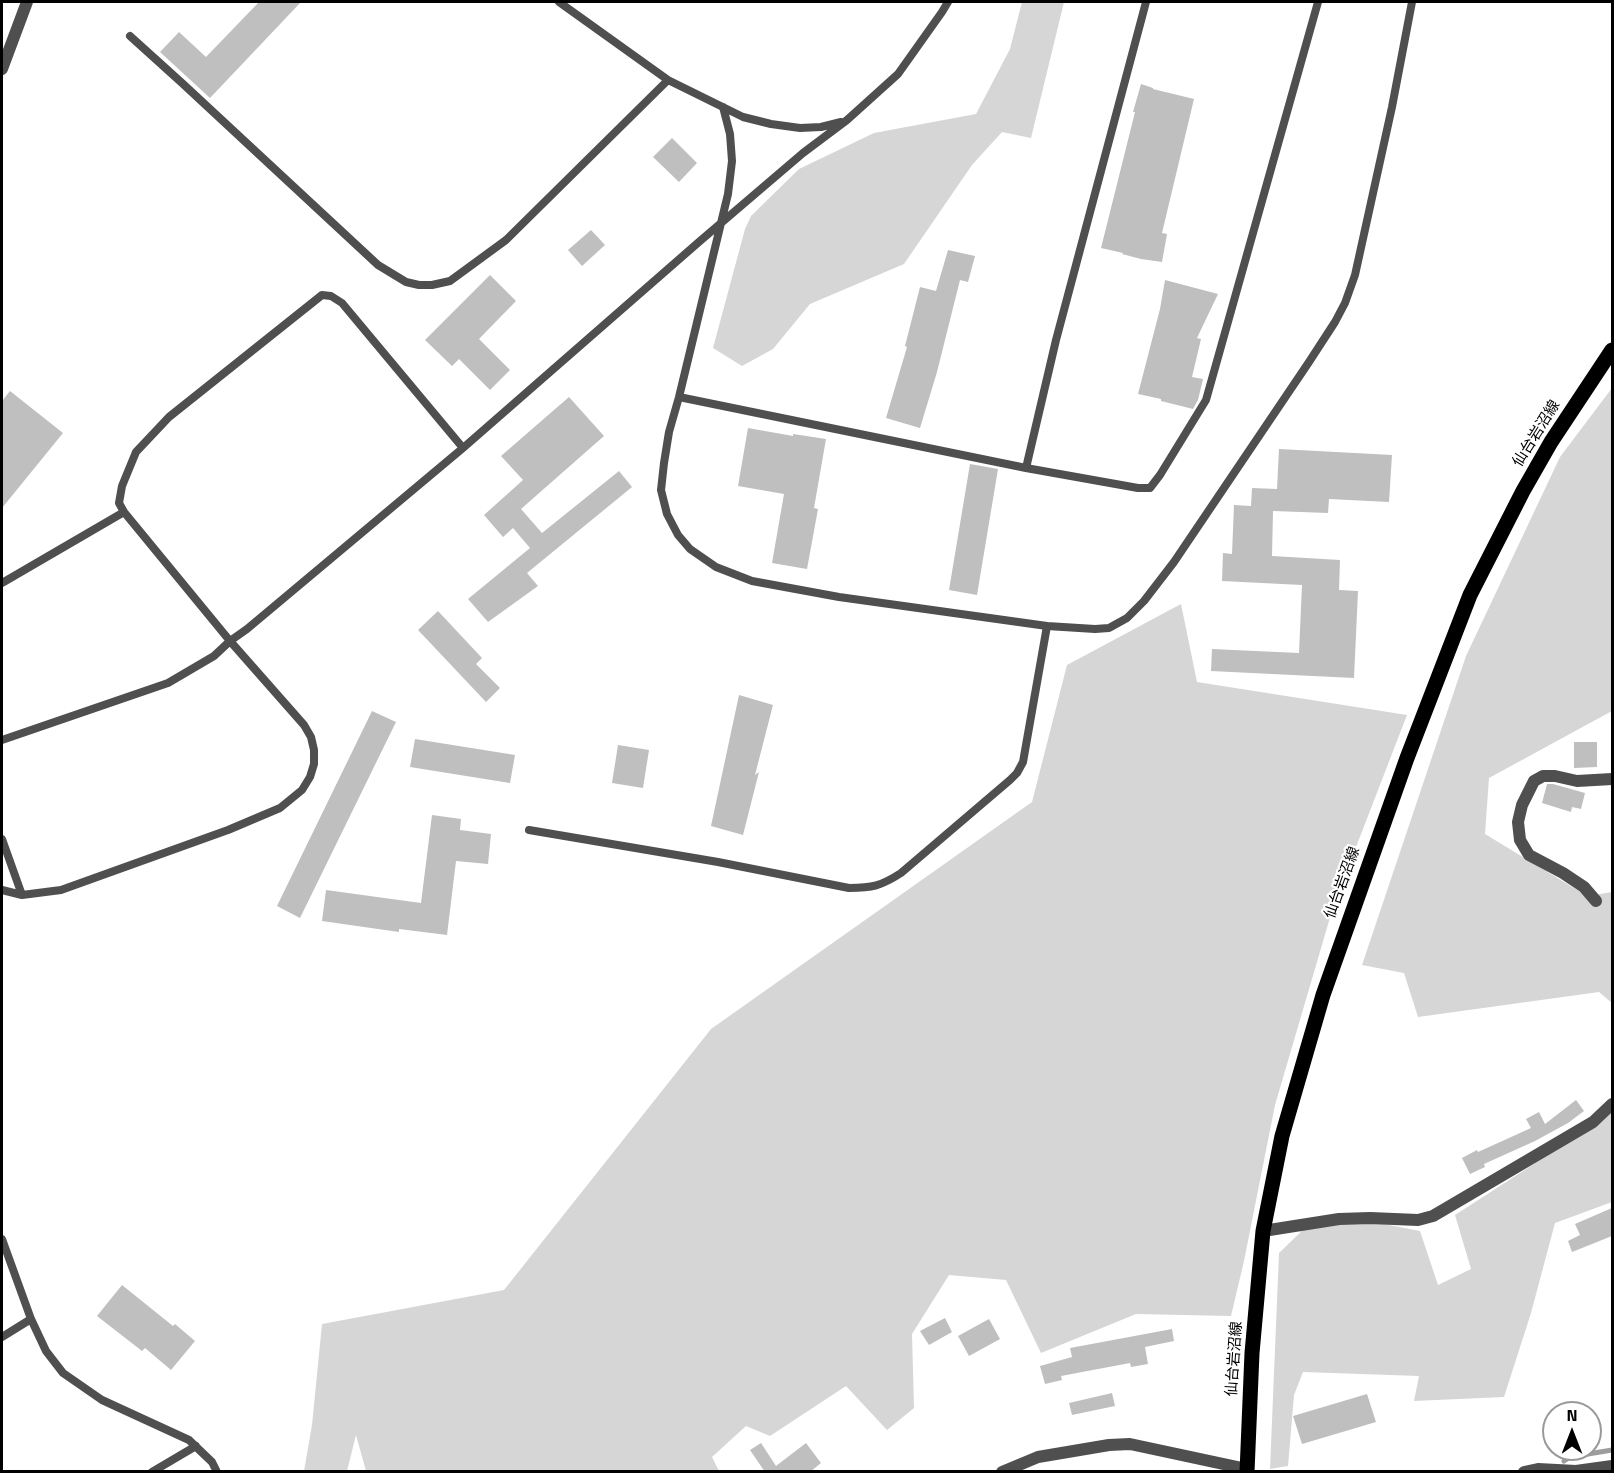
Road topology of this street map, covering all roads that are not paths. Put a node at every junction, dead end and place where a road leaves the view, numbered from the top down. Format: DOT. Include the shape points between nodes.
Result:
graph roads {
  1 [pos="27,2"];
  2 [pos="559,2"];
  3 [pos="948,2"];
  4 [pos="1146,2"];
  5 [pos="1318,2"];
  6 [pos="1413,2"];
  7 [pos="130,36"];
  8 [pos="2,69"];
  9 [pos="668,80"];
  10 [pos="723,107"];
  11 [pos="847,120"];
  12 [pos="721,223"];
  13 [pos="1612,350"];
  14 [pos="679,397"];
  15 [pos="463,448"];
  16 [pos="1026,468"];
  17 [pos="124,512"];
  18 [pos="2,583"];
  19 [pos="1047,626"];
  20 [pos="230,641"];
  21 [pos="2,740"];
  22 [pos="1612,779"];
  23 [pos="529,830"];
  24 [pos="2,839"];
  25 [pos="2,890"];
  26 [pos="22,896"];
  27 [pos="1596,901"];
  28 [pos="1612,1104"];
  29 [pos="1263,1231"];
  30 [pos="2,1239"];
  31 [pos="31,1320"];
  32 [pos="2,1337"];
  33 [pos="196,1446"];
  34 [pos="1612,1466"];
  35 [pos="1247,1470"];
  36 [pos="1576,1471"];
  37 [pos="152,1472"];
  38 [pos="217,1472"];
  39 [pos="1002,1472"];
  40 [pos="1524,1472"];
  1 -- 8 [label="street"];
  2 -- 9 [label="lane"];
  3 -- 11 [label="lane" via="898,74"];
  4 -- 16 [label="lane"];
  5 -- 16 [label="lane" via="1206,400 1160,476 1149,488 1138,488"];
  6 -- 19 [label="lane" via="1355,274 1335,322 1144,601 1127,618 1109,628"];
  7 -- 9 [label="lane" via="378,266 419,285 450,281 506,240"];
  9 -- 10 [label="lane"];
  10 -- 11 [label="lane" via="743,117 800,128"];
  10 -- 12 [label="lane" via="732,161"];
  11 -- 12 [label="lane"];
  12 -- 14 [label="lane"];
  12 -- 15 [label="lane"];
  13 -- 29 [label="main road, 仙台岩沼線" via="1523,491 1447,650 1323,995 1282,1136"];
  14 -- 16 [label="lane"];
  14 -- 19 [label="lane" via="669,432 661,490 678,535 716,567 752,581 839,597"];
  15 -- 17 [label="lane" via="342,303 322,295 169,417 136,452 122,486 119,502"];
  15 -- 20 [label="lane"];
  17 -- 18 [label="lane"];
  17 -- 20 [label="lane"];
  19 -- 23 [label="lane" via="1023,762 1017,773 888,882 870,888 849,888"];
  20 -- 21 [label="lane" via="214,656 168,683"];
  20 -- 26 [label="lane" via="311,736 314,764 302,790 280,808 228,830 61,890"];
  22 -- 27 [label="street" via="1577,781 1543,776 1534,781 1518,822 1520,840 1529,855 1584,887"];
  24 -- 26 [label="lane"];
  25 -- 26 [label="lane"];
  28 -- 29 [label="street" via="1593,1122 1433,1216 1418,1220 1339,1219"];
  29 -- 35 [label="main road, 仙台岩沼線"];
  30 -- 31 [label="lane"];
  31 -- 32 [label="lane"];
  31 -- 33 [label="lane" via="46,1351 63,1373 102,1400"];
  33 -- 37 [label="lane"];
  33 -- 38 [label="lane" via="213,1462"];
  34 -- 36 [label="street"];
  35 -- 39 [label="street" via="1130,1444 1038,1457"];
  36 -- 40 [label="street"];
}
